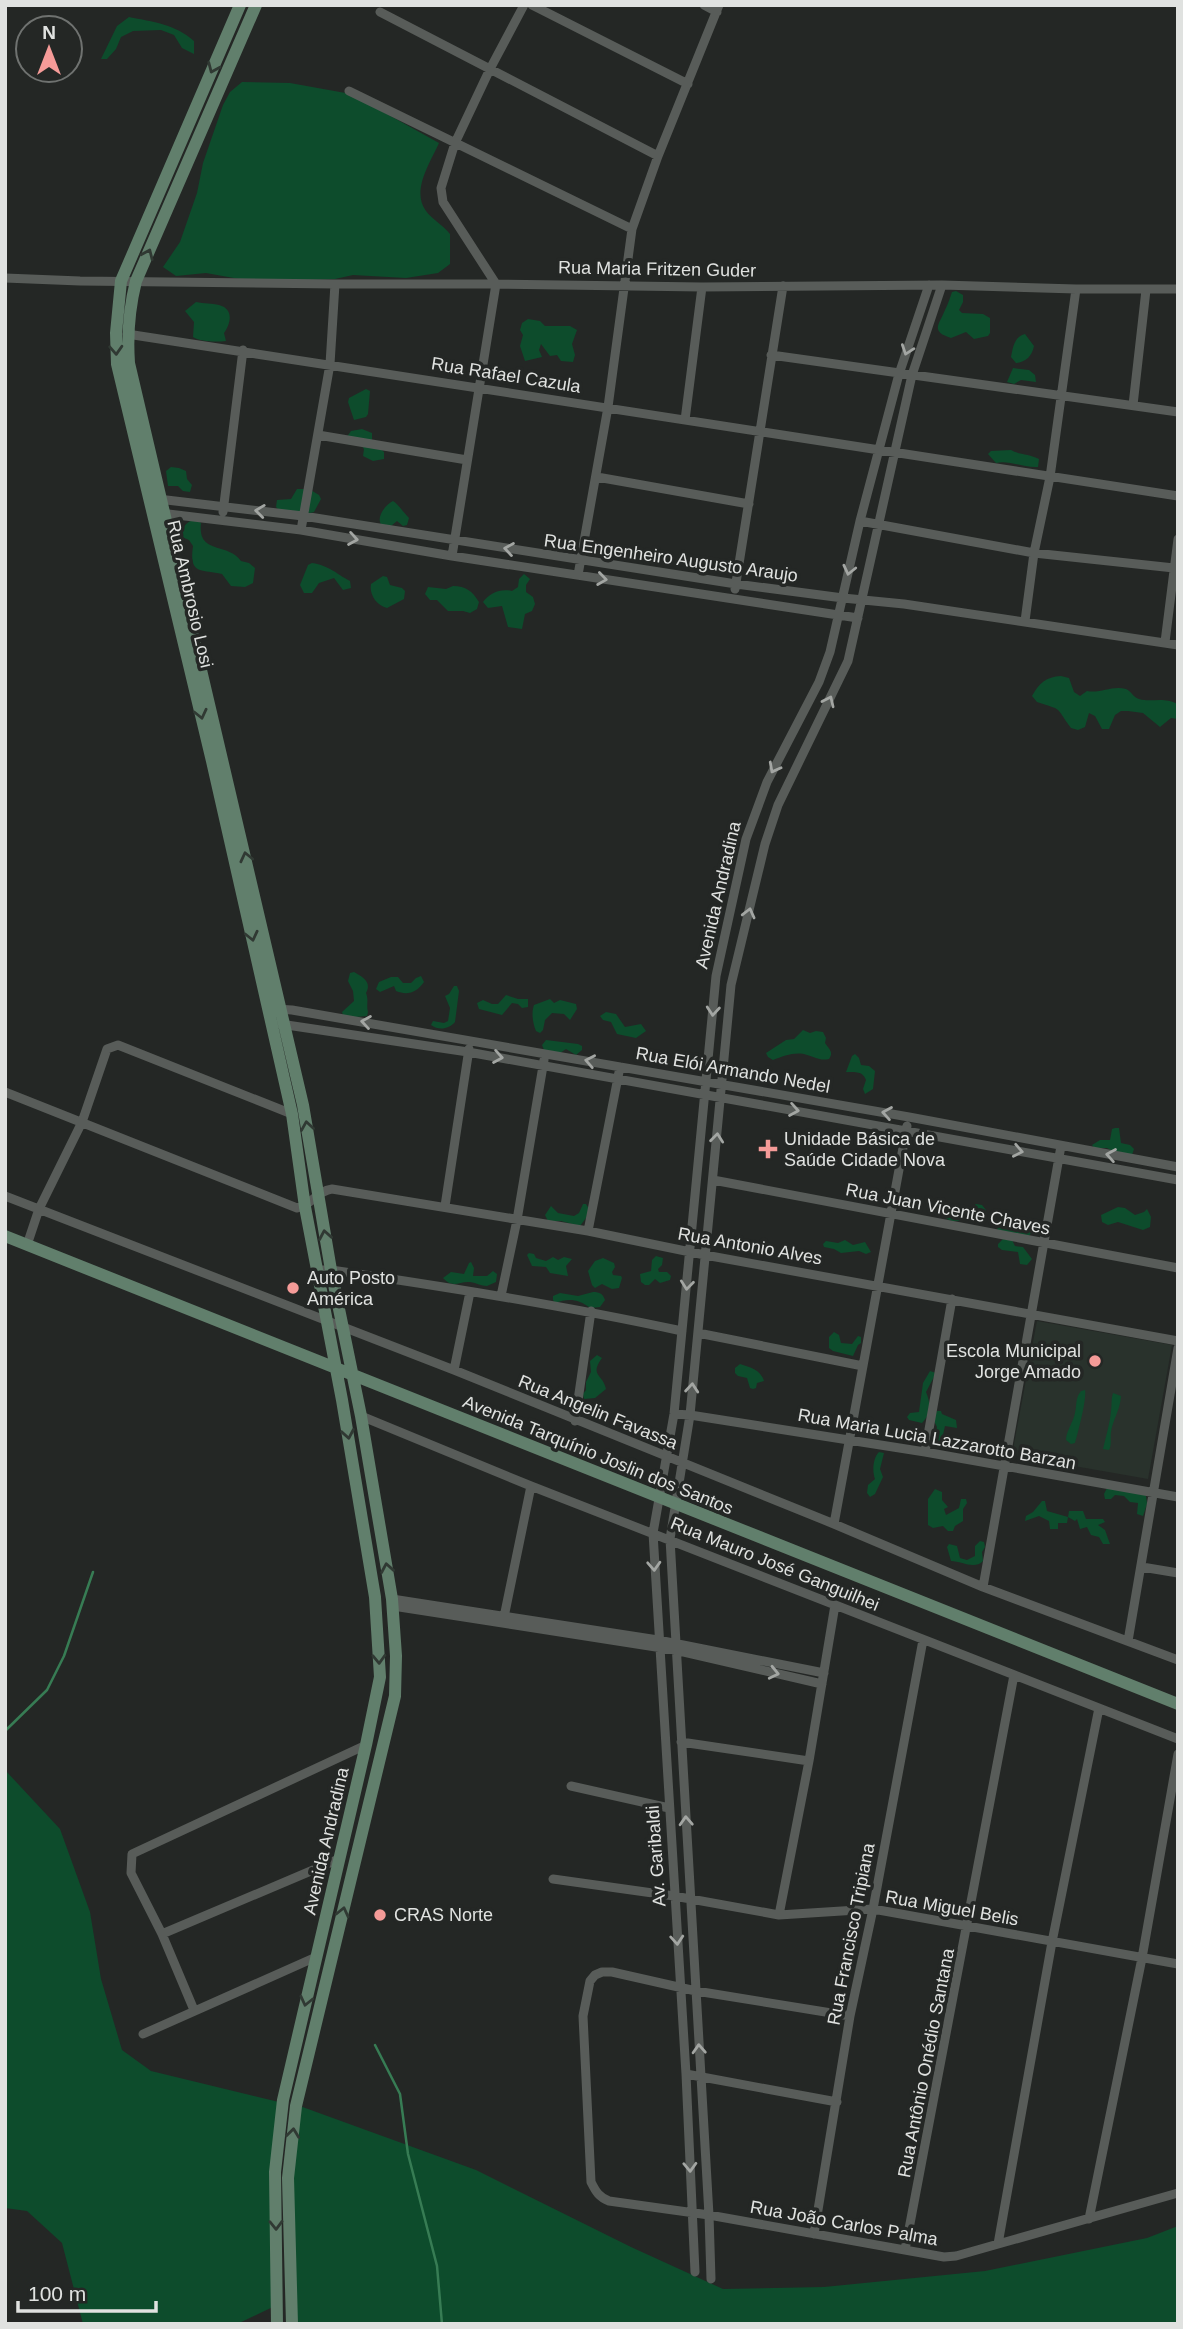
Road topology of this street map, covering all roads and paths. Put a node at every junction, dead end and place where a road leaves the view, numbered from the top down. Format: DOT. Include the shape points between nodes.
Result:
graph roads {
  1 [pos="240,5"];
  2 [pos="256,5"];
  3 [pos="524,5"];
  4 [pos="532,5"];
  5 [pos="704,5"];
  6 [pos="718,9"];
  7 [pos="380,12"];
  8 [pos="490,69"];
  9 [pos="688,84"];
  10 [pos="349,91"];
  11 [pos="455,143"];
  12 [pos="658,156"];
  13 [pos="632,229"];
  14 [pos="5,278"];
  15 [pos="121,281"];
  16 [pos="135,281"];
  17 [pos="335,284"];
  18 [pos="496,284"];
  19 [pos="625,285"];
  20 [pos="929,285"];
  21 [pos="943,285"];
  22 [pos="783,286"];
  23 [pos="702,287"];
  24 [pos="1076,289"];
  25 [pos="1178,289"];
  26 [pos="1146,290"];
  27 [pos="127,334"];
  28 [pos="243,350"];
  29 [pos="771,355"];
  30 [pos="330,364"];
  31 [pos="899,374"];
  32 [pos="912,375"];
  33 [pos="480,387"];
  34 [pos="1060,395"];
  35 [pos="1133,405"];
  36 [pos="608,407"];
  37 [pos="1178,412"];
  38 [pos="685,420"];
  39 [pos="760,432"];
  40 [pos="318,435"];
  41 [pos="879,450"];
  42 [pos="893,452"];
  43 [pos="467,460"];
  44 [pos="597,477"];
  45 [pos="1050,477"];
  46 [pos="1178,496"];
  47 [pos="155,499"];
  48 [pos="749,504"];
  49 [pos="223,506"];
  50 [pos="159,513"];
  51 [pos="303,516"];
  52 [pos="222,520"];
  53 [pos="860,522"];
  54 [pos="878,525"];
  55 [pos="301,530"];
  56 [pos="1178,539"];
  57 [pos="455,540"];
  58 [pos="1034,553"];
  59 [pos="452,556"];
  60 [pos="580,561"];
  61 [pos="1174,568"];
  62 [pos="578,575"];
  63 [pos="736,584"];
  64 [pos="734,598"];
  65 [pos="843,598"];
  66 [pos="862,600"];
  67 [pos="838,615"];
  68 [pos="858,618"];
  69 [pos="1024,621"];
  70 [pos="1165,642"];
  71 [pos="1178,645"];
  72 [pos="276,1009"];
  73 [pos="279,1024"];
  74 [pos="470,1039"];
  75 [pos="468,1052"];
  76 [pos="545,1053"];
  77 [pos="543,1066"];
  78 [pos="620,1067"];
  79 [pos="618,1080"];
  80 [pos="707,1082"];
  81 [pos="721,1085"];
  82 [pos="5,1092"];
  83 [pos="706,1095"];
  84 [pos="720,1098"];
  85 [pos="292,1114"];
  86 [pos="909,1117"];
  87 [pos="82,1122"];
  88 [pos="907,1130"];
  89 [pos="1061,1146"];
  90 [pos="1059,1159"];
  91 [pos="1178,1167"];
  92 [pos="713,1180"];
  93 [pos="1178,1180"];
  94 [pos="317,1194"];
  95 [pos="5,1196"];
  96 [pos="444,1206"];
  97 [pos="305,1207"];
  98 [pos="39,1209"];
  99 [pos="892,1214"];
  100 [pos="516,1220"];
  101 [pos="588,1231"];
  102 [pos="5,1236"];
  103 [pos="1044,1243"];
  104 [pos="27,1245"];
  105 [pos="691,1252"];
  106 [pos="705,1255"];
  107 [pos="1178,1268"];
  108 [pos="324,1270"];
  109 [pos="877,1285"];
  110 [pos="470,1292"];
  111 [pos="501,1296"];
  112 [pos="952,1299"];
  113 [pos="591,1311"];
  114 [pos="1032,1314"];
  115 [pos="327,1322"];
  116 [pos="342,1328"];
  117 [pos="682,1331"];
  118 [pos="698,1333"];
  119 [pos="1178,1341"];
  120 [pos="1178,1348"];
  121 [pos="863,1366"];
  122 [pos="335,1367"];
  123 [pos="454,1370"];
  124 [pos="352,1374"];
  125 [pos="674,1414"];
  126 [pos="690,1415"];
  127 [pos="1167,1415"];
  128 [pos="361,1416"];
  129 [pos="1178,1417"];
  130 [pos="575,1421"];
  131 [pos="849,1439"];
  132 [pos="925,1451"];
  133 [pos="667,1457"];
  134 [pos="683,1463"];
  135 [pos="1005,1466"];
  136 [pos="531,1486"];
  137 [pos="1154,1493"];
  138 [pos="1178,1497"];
  139 [pos="659,1498"];
  140 [pos="675,1504"];
  141 [pos="834,1524"];
  142 [pos="653,1533"];
  143 [pos="670,1539"];
  144 [pos="1142,1567"];
  145 [pos="1178,1573"];
  146 [pos="984,1587"];
  147 [pos="392,1602"];
  148 [pos="835,1605"];
  149 [pos="503,1620"];
  150 [pos="923,1640"];
  151 [pos="1128,1641"];
  152 [pos="659,1643"];
  153 [pos="675,1646"];
  154 [pos="1178,1660"];
  155 [pos="824,1673"];
  156 [pos="1014,1675"];
  157 [pos="822,1684"];
  158 [pos="1178,1704"];
  159 [pos="1099,1708"];
  160 [pos="1178,1739"];
  161 [pos="681,1742"];
  162 [pos="366,1745"];
  163 [pos="1178,1754"];
  164 [pos="809,1761"];
  165 [pos="571,1786"];
  166 [pos="669,1808"];
  167 [pos="348,1821"];
  168 [pos="364,1826"];
  169 [pos="339,1859"];
  170 [pos="553,1879"];
  171 [pos="674,1896"];
  172 [pos="690,1899"];
  173 [pos="873,1909"];
  174 [pos="779,1915"];
  175 [pos="968,1926"];
  176 [pos="323,1930"];
  177 [pos="162,1934"];
  178 [pos="338,1935"];
  179 [pos="1052,1942"];
  180 [pos="316,1957"];
  181 [pos="1142,1958"];
  182 [pos="1178,1964"];
  183 [pos="680,1987"];
  184 [pos="696,1991"];
  185 [pos="194,2010"];
  186 [pos="850,2016"];
  187 [pos="143,2034"];
  188 [pos="686,2074"];
  189 [pos="701,2078"];
  190 [pos="837,2102"];
  191 [pos="1178,2193"];
  192 [pos="692,2213"];
  193 [pos="709,2214"];
  194 [pos="1089,2219"];
  195 [pos="814,2234"];
  196 [pos="998,2244"];
  197 [pos="905,2250"];
  198 [pos="695,2273"];
  199 [pos="711,2279"];
  200 [pos="277,2324"];
  201 [pos="292,2324"];
  1 -- 15 [label="street, Rua Ambrosio Losi, one-way"];
  16 -- 2 [label="street, Rua Ambrosio Losi, one-way"];
  3 -- 8 [label="street"];
  4 -- 9 [label="street"];
  5 -- 6 [label="street"];
  6 -- 9 [label="street"];
  7 -- 8 [label="street"];
  8 -- 11 [label="street"];
  8 -- 12 [label="street"];
  9 -- 12 [label="street"];
  10 -- 11 [label="street"];
  11 -- 13 [label="street"];
  11 -- 18 [label="street" via="441,188 443,202"];
  12 -- 13 [label="street"];
  13 -- 19 [label="street"];
  14 -- 15 [label="street, Rua Maria Fritzen Guder"];
  15 -- 16 [label="street, Rua Maria Fritzen Guder"];
  15 -- 47 [label="street, Rua Ambrosio Losi, one-way" via="117,364"];
  16 -- 17 [label="street, Rua Maria Fritzen Guder"];
  16 -- 27 [label="street, Rua Ambrosio Losi"];
  17 -- 18 [label="street, Rua Maria Fritzen Guder"];
  17 -- 30 [label="street"];
  18 -- 19 [label="street, Rua Maria Fritzen Guder"];
  18 -- 33 [label="street"];
  19 -- 23 [label="street, Rua Maria Fritzen Guder"];
  19 -- 36 [label="street"];
  20 -- 21 [label="street, Rua Maria Fritzen Guder"];
  20 -- 22 [label="street, Rua Maria Fritzen Guder"];
  20 -- 31 [label="street, Avenida Andradina, one-way"];
  21 -- 24 [label="street, Rua Maria Fritzen Guder"];
  21 -- 32 [label="street, Av. Garibaldi"];
  22 -- 23 [label="street, Rua Maria Fritzen Guder"];
  22 -- 29 [label="street"];
  23 -- 38 [label="street"];
  24 -- 26 [label="street, Rua Maria Fritzen Guder"];
  24 -- 34 [label="street"];
  25 -- 26 [label="street, Rua Maria Fritzen Guder"];
  26 -- 35 [label="street"];
  27 -- 28 [label="street, Rua Rafael Cazula"];
  27 -- 47 [label="street, Rua Ambrosio Losi"];
  28 -- 30 [label="street, Rua Rafael Cazula"];
  28 -- 49 [label="street"];
  29 -- 31 [label="street"];
  29 -- 39 [label="street"];
  30 -- 33 [label="street, Rua Rafael Cazula"];
  30 -- 40 [label="street"];
  31 -- 32 [label="street"];
  31 -- 41 [label="street, Avenida Andradina"];
  32 -- 34 [label="street"];
  32 -- 42 [label="street, Av. Garibaldi"];
  33 -- 36 [label="street, Rua Rafael Cazula"];
  33 -- 43 [label="street"];
  34 -- 35 [label="street"];
  34 -- 45 [label="street"];
  35 -- 37 [label="street"];
  36 -- 38 [label="street, Rua Rafael Cazula"];
  36 -- 44 [label="street"];
  38 -- 39 [label="street, Rua Rafael Cazula"];
  39 -- 41 [label="street, Rua Rafael Cazula"];
  39 -- 48 [label="street"];
  40 -- 43 [label="street"];
  40 -- 51 [label="street"];
  41 -- 42 [label="street, Rua Rafael Cazula"];
  41 -- 53 [label="street, Avenida Andradina"];
  42 -- 45 [label="street, Rua Rafael Cazula"];
  42 -- 54 [label="street, Av. Garibaldi"];
  43 -- 57 [label="street"];
  44 -- 48 [label="street"];
  44 -- 60 [label="street"];
  45 -- 46 [label="street, Rua Rafael Cazula"];
  45 -- 58 [label="street"];
  47 -- 49 [label="street, Rua Engenheiro Augusto Araujo"];
  47 -- 50 [label="street, Rua Ambrosio Losi"];
  48 -- 63 [label="street"];
  51 -- 49 [label="street, Rua Engenheiro Augusto Araujo, one-way"];
  49 -- 52 [label="street"];
  50 -- 52 [label="street"];
  50 -- 72 [label="street, Rua Ambrosio Losi"];
  51 -- 55 [label="street"];
  51 -- 57 [label="street, Rua Engenheiro Augusto Araujo"];
  52 -- 55 [label="street"];
  53 -- 54 [label="street"];
  53 -- 65 [label="street, Avenida Andradina, one-way"];
  54 -- 58 [label="street"];
  54 -- 66 [label="street, Av. Garibaldi"];
  55 -- 59 [label="street, one-way"];
  56 -- 61 [label="street"];
  57 -- 59 [label="street"];
  60 -- 57 [label="street, Rua Engenheiro Augusto Araujo, one-way"];
  58 -- 61 [label="street"];
  58 -- 69 [label="street"];
  59 -- 62 [label="street"];
  60 -- 62 [label="street"];
  60 -- 63 [label="street, Rua Engenheiro Augusto Araujo"];
  61 -- 70 [label="street"];
  62 -- 64 [label="street, one-way"];
  63 -- 64 [label="street"];
  63 -- 65 [label="street, Rua Engenheiro Augusto Araujo"];
  64 -- 67 [label="street"];
  65 -- 66 [label="street, Rua Engenheiro Augusto Araujo"];
  65 -- 67 [label="street, Avenida Andradina"];
  66 -- 68 [label="street, Av. Garibaldi"];
  66 -- 69 [label="street, Rua Engenheiro Augusto Araujo"];
  67 -- 68 [label="street"];
  67 -- 80 [label="street, Avenida Andradina, one-way" via="819,682 767,782 746,839 716,976"];
  81 -- 68 [label="street, Av. Garibaldi, one-way" via="731,985 765,844 778,805 848,661"];
  69 -- 70 [label="street, Rua Engenheiro Augusto Araujo"];
  70 -- 71 [label="street, Rua Engenheiro Augusto Araujo"];
  72 -- 73 [label="street, Rua Ambrosio Losi"];
  74 -- 72 [label="street, Rua Elói Armando Nedel, one-way"];
  73 -- 75 [label="street, Rua Elói Armando Nedel"];
  73 -- 85 [label="street, Rua Ambrosio Losi"];
  94 -- 73 [label="street, Rua Ambrosio Losi, one-way" via="303,1105"];
  74 -- 75 [label="street"];
  74 -- 76 [label="street, Rua Elói Armando Nedel"];
  75 -- 77 [label="street, Rua Elói Armando Nedel, one-way"];
  75 -- 96 [label="street"];
  76 -- 77 [label="street"];
  78 -- 76 [label="street, Rua Elói Armando Nedel, one-way"];
  77 -- 79 [label="street, Rua Elói Armando Nedel"];
  77 -- 100 [label="street"];
  78 -- 79 [label="street"];
  78 -- 80 [label="street, Rua Elói Armando Nedel"];
  79 -- 83 [label="street, Rua Elói Armando Nedel"];
  79 -- 101 [label="street"];
  80 -- 81 [label="street, Rua Elói Armando Nedel"];
  80 -- 83 [label="street, Avenida Andradina"];
  81 -- 84 [label="street, Av. Garibaldi"];
  86 -- 81 [label="street, Rua Elói Armando Nedel, one-way"];
  82 -- 87 [label="street"];
  83 -- 84 [label="street, Rua Elói Armando Nedel"];
  83 -- 105 [label="street, Avenida Andradina"];
  84 -- 88 [label="street, Rua Elói Armando Nedel, one-way"];
  92 -- 84 [label="street, Av. Garibaldi, one-way"];
  85 -- 87 [label="street" via="118,1045 107,1049"];
  85 -- 97 [label="street, Rua Ambrosio Losi"];
  86 -- 88 [label="street"];
  86 -- 89 [label="street, Rua Elói Armando Nedel"];
  87 -- 97 [label="street" via="297,1208"];
  87 -- 98 [label="street"];
  88 -- 90 [label="street, Rua Elói Armando Nedel, one-way"];
  88 -- 99 [label="street"];
  89 -- 90 [label="street"];
  91 -- 89 [label="street, Rua Elói Armando Nedel, one-way"];
  90 -- 93 [label="street, Rua Elói Armando Nedel"];
  90 -- 103 [label="street"];
  92 -- 99 [label="street, Rua Juan Vicente Chaves"];
  92 -- 106 [label="street, Av. Garibaldi"];
  94 -- 96 [label="street, Rua Antonio Alves" via="332,1189"];
  94 -- 97 [label="street"];
  108 -- 94 [label="street, Rua Ambrosio Losi, one-way"];
  95 -- 98 [label="street, Rua Angelin Favassa"];
  96 -- 100 [label="street, Rua Antonio Alves"];
  97 -- 108 [label="street, Rua Ambrosio Losi"];
  98 -- 104 [label="street"];
  98 -- 115 [label="street, Rua Angelin Favassa"];
  99 -- 103 [label="street, Rua Juan Vicente Chaves"];
  99 -- 109 [label="street"];
  100 -- 101 [label="street, Rua Antonio Alves"];
  100 -- 111 [label="street"];
  101 -- 105 [label="street, Rua Antonio Alves"];
  102 -- 104 [label="street, Avenida Tarquínio Joslin dos Santos"];
  103 -- 107 [label="street, Rua Juan Vicente Chaves"];
  103 -- 114 [label="street"];
  104 -- 122 [label="street, Avenida Tarquínio Joslin dos Santos"];
  105 -- 106 [label="street, Rua Antonio Alves"];
  105 -- 117 [label="street, Avenida Andradina, one-way"];
  106 -- 109 [label="street, Rua Antonio Alves"];
  106 -- 118 [label="street, Av. Garibaldi"];
  108 -- 110 [label="street"];
  108 -- 115 [label="street, Avenida Andradina"];
  108 -- 116 [label="street, Avenida Andradina"];
  109 -- 112 [label="street, Rua Antonio Alves"];
  109 -- 121 [label="street"];
  110 -- 111 [label="street"];
  110 -- 123 [label="street"];
  111 -- 113 [label="street"];
  112 -- 114 [label="street, Rua Antonio Alves"];
  112 -- 132 [label="street"];
  113 -- 117 [label="street"];
  113 -- 130 [label="street"];
  114 -- 119 [label="street, Rua Antonio Alves"];
  114 -- 135 [label="street"];
  115 -- 116 [label="street, Rua Angelin Favassa"];
  115 -- 122 [label="street, Avenida Andradina"];
  116 -- 123 [label="street, Rua Angelin Favassa"];
  116 -- 124 [label="street, Avenida Andradina"];
  117 -- 125 [label="street, Avenida Andradina"];
  118 -- 121 [label="street"];
  126 -- 118 [label="street, Av. Garibaldi, one-way"];
  120 -- 127 [label="street"];
  121 -- 131 [label="street"];
  122 -- 124 [label="street, Avenida Tarquínio Joslin dos Santos"];
  122 -- 162 [label="street, Avenida Andradina, one-way" via="378,1629 380,1677"];
  123 -- 130 [label="street, Rua Angelin Favassa"];
  124 -- 128 [label="street, Avenida Andradina"];
  124 -- 139 [label="street, Avenida Tarquínio Joslin dos Santos"];
  125 -- 126 [label="street, Rua Maria Lucia Lazzarotto Barzan"];
  125 -- 133 [label="street, Avenida Andradina"];
  126 -- 131 [label="street, Rua Maria Lucia Lazzarotto Barzan"];
  126 -- 134 [label="street, Av. Garibaldi"];
  127 -- 129 [label="street"];
  127 -- 137 [label="street"];
  128 -- 136 [label="street, Rua Mauro José Ganguilhei"];
  147 -- 128 [label="street, Avenida Andradina, one-way"];
  130 -- 133 [label="street, Rua Angelin Favassa"];
  131 -- 132 [label="street, Rua Maria Lucia Lazzarotto Barzan"];
  131 -- 141 [label="street"];
  132 -- 135 [label="street, Rua Maria Lucia Lazzarotto Barzan"];
  133 -- 134 [label="street, Rua Angelin Favassa"];
  133 -- 139 [label="street, Avenida Andradina"];
  134 -- 140 [label="street, Av. Garibaldi"];
  134 -- 141 [label="street, Rua Angelin Favassa"];
  135 -- 137 [label="street, Rua Maria Lucia Lazzarotto Barzan"];
  135 -- 146 [label="street"];
  136 -- 142 [label="street, Rua Mauro José Ganguilhei"];
  136 -- 149 [label="street"];
  137 -- 138 [label="street, Rua Maria Lucia Lazzarotto Barzan"];
  137 -- 144 [label="street"];
  139 -- 140 [label="street, Avenida Tarquínio Joslin dos Santos"];
  139 -- 142 [label="street, Av. Garibaldi"];
  140 -- 143 [label="street, Av. Garibaldi"];
  140 -- 158 [label="street, Avenida Tarquínio Joslin dos Santos"];
  141 -- 146 [label="street, Rua Angelin Favassa"];
  142 -- 143 [label="street, Rua Mauro José Ganguilhei"];
  142 -- 152 [label="street, Av. Garibaldi, one-way"];
  143 -- 148 [label="street, Rua Mauro José Ganguilhei"];
  143 -- 153 [label="street, Av. Garibaldi"];
  144 -- 145 [label="street"];
  144 -- 151 [label="street"];
  146 -- 151 [label="street, Rua Angelin Favassa"];
  147 -- 149 [label="street"];
  147 -- 168 [label="street, Avenida Andradina" via="395,1696"];
  148 -- 150 [label="street, Rua Mauro José Ganguilhei"];
  148 -- 155 [label="street"];
  149 -- 152 [label="street"];
  150 -- 156 [label="street, Rua Mauro José Ganguilhei"];
  150 -- 173 [label="street, Rua Francisco Tripiana"];
  151 -- 154 [label="street, Rua Angelin Favassa"];
  152 -- 153 [label="street"];
  152 -- 166 [label="street, Av. Garibaldi"];
  153 -- 155 [label="street"];
  153 -- 157 [label="street, one-way"];
  153 -- 161 [label="street, Av. Garibaldi"];
  155 -- 157 [label="street"];
  156 -- 159 [label="street, Rua Mauro José Ganguilhei"];
  156 -- 175 [label="street, Rua Antônio Onédio Santana"];
  157 -- 164 [label="street"];
  159 -- 160 [label="street, Rua Mauro José Ganguilhei"];
  159 -- 179 [label="street"];
  161 -- 164 [label="street"];
  172 -- 161 [label="street, Av. Garibaldi, one-way"];
  162 -- 167 [label="street, Avenida Andradina"];
  162 -- 177 [label="street" via="132,1854 131,1873"];
  163 -- 181 [label="street"];
  164 -- 174 [label="street"];
  165 -- 166 [label="street"];
  166 -- 171 [label="street, Av. Garibaldi"];
  167 -- 168 [label="street"];
  167 -- 169 [label="street, Avenida Andradina"];
  178 -- 168 [label="street, Avenida Andradina, one-way"];
  169 -- 176 [label="street, Avenida Andradina"];
  169 -- 177 [label="street"];
  170 -- 171 [label="street, Rua Miguel Belis"];
  171 -- 172 [label="street, Rua Miguel Belis"];
  171 -- 183 [label="street, Av. Garibaldi, one-way"];
  172 -- 174 [label="street, Rua Miguel Belis"];
  172 -- 184 [label="street, Av. Garibaldi"];
  173 -- 174 [label="street, Rua Miguel Belis"];
  173 -- 175 [label="street, Rua Miguel Belis"];
  173 -- 186 [label="street, Rua Francisco Tripiana"];
  175 -- 179 [label="street, Rua Miguel Belis"];
  175 -- 197 [label="street, Rua Antônio Onédio Santana"];
  176 -- 178 [label="street"];
  176 -- 180 [label="street, Avenida Andradina"];
  177 -- 185 [label="street"];
  201 -- 178 [label="street, Avenida Andradina, one-way" via="290,2154 296,2106"];
  179 -- 181 [label="street, Rua Miguel Belis"];
  179 -- 196 [label="street"];
  180 -- 185 [label="street"];
  180 -- 200 [label="street, Avenida Andradina, one-way" via="283,2100 275,2172"];
  181 -- 182 [label="street, Rua Miguel Belis"];
  181 -- 194 [label="street"];
  183 -- 184 [label="street"];
  183 -- 188 [label="street, Av. Garibaldi"];
  183 -- 192 [label="street, Rua João Carlos Palma" via="612,1972 602,1972 590,1981 583,2017 591,2182 601,2198 609,2201"];
  184 -- 186 [label="street"];
  189 -- 184 [label="street, Av. Garibaldi, one-way"];
  185 -- 187 [label="street"];
  186 -- 190 [label="street, Rua Francisco Tripiana"];
  188 -- 189 [label="street"];
  188 -- 192 [label="street, Av. Garibaldi, one-way"];
  189 -- 190 [label="street"];
  189 -- 193 [label="street, Av. Garibaldi"];
  190 -- 195 [label="street, Rua Francisco Tripiana"];
  191 -- 194 [label="street, Rua João Carlos Palma"];
  192 -- 193 [label="street, Rua João Carlos Palma"];
  192 -- 198 [label="street, Av. Garibaldi"];
  193 -- 195 [label="street, Rua João Carlos Palma"];
  193 -- 199 [label="street, Av. Garibaldi"];
  194 -- 196 [label="street, Rua João Carlos Palma"];
  195 -- 197 [label="street, Rua João Carlos Palma"];
  196 -- 197 [label="street, Rua João Carlos Palma" via="944,2258"];
}
